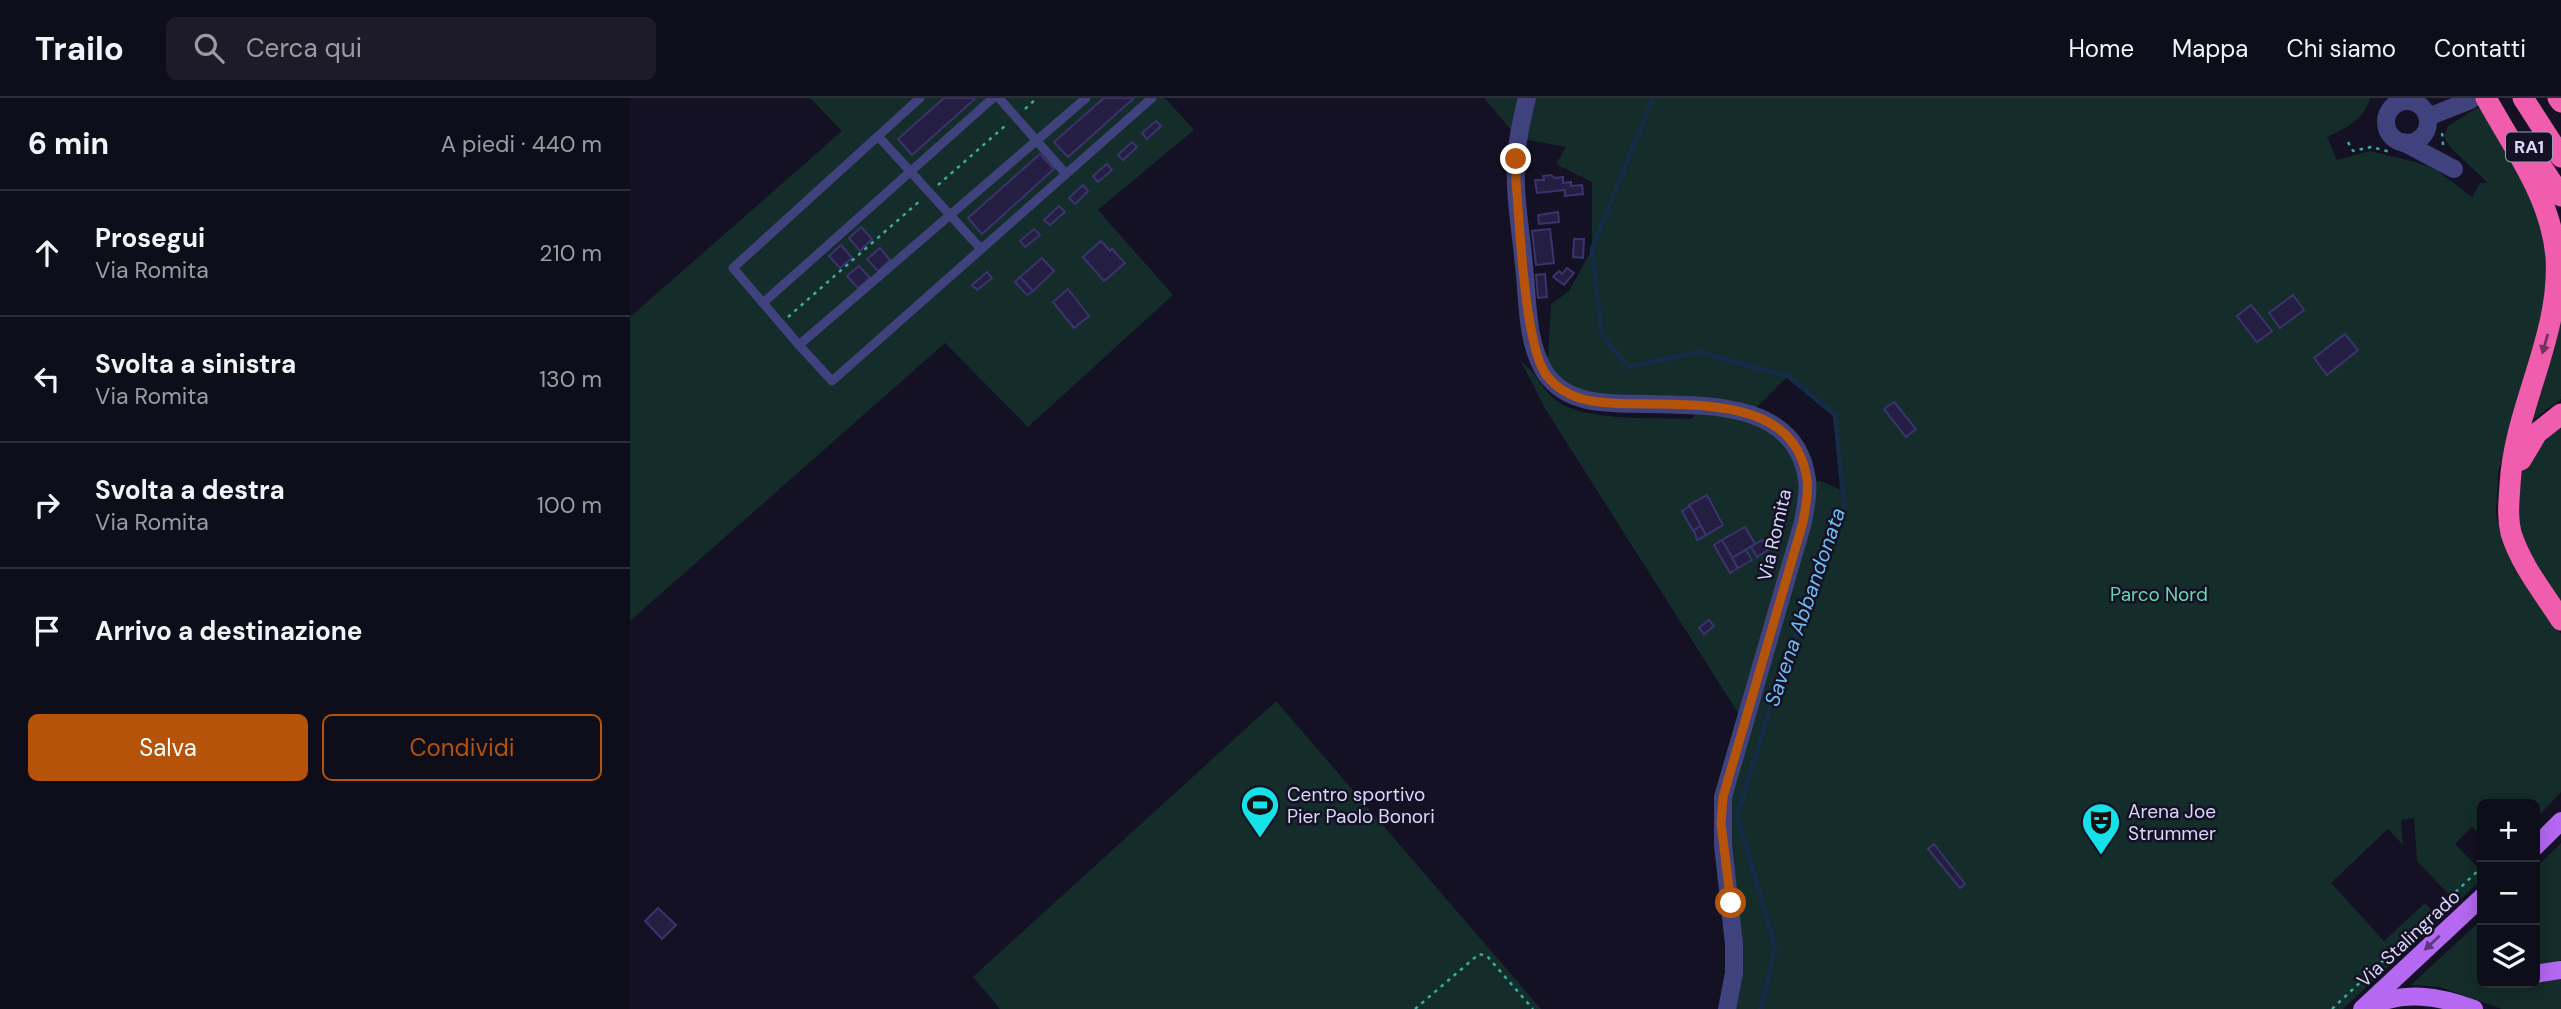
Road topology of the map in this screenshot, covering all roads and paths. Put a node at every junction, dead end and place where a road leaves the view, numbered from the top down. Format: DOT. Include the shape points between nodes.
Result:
graph roads {
  1 [pos="920,98"];
  2 [pos="993,98"];
  3 [pos="999,98"];
  4 [pos="1037,98"];
  5 [pos="1086,98"];
  6 [pos="1152,98"];
  7 [pos="1527,98"];
  8 [pos="2496,98"];
  9 [pos="2523,98"];
  10 [pos="2479,99"];
  11 [pos="2410,100"];
  12 [pos="2389,104"];
  13 [pos="1016,117"];
  14 [pos="2428,123"];
  15 [pos="2449,123"];
  16 [pos="878,136"];
  17 [pos="1037,141"];
  18 [pos="2403,142"];
  19 [pos="2444,147"];
  20 [pos="2561,157"];
  21 [pos="911,172"];
  22 [pos="1066,174"];
  23 [pos="929,193"];
  24 [pos="2561,196"];
  25 [pos="950,215"];
  26 [pos="981,249"];
  27 [pos="763,303"];
  28 [pos="781,324"];
  29 [pos="799,345"];
  30 [pos="2561,414"];
  31 [pos="2510,484"];
  32 [pos="2561,620"];
  33 [pos="2561,821"];
  34 [pos="2540,842"];
  35 [pos="2477,872"];
  36 [pos="2477,902"];
  37 [pos="2561,970"];
  38 [pos="2540,973"];
  39 [pos="1415,1009"];
  40 [pos="1533,1009"];
  41 [pos="1727,1009"];
  42 [pos="2332,1009"];
  43 [pos="2364,1009"];
  44 [pos="2474,1009"];
  1 -- 16 [label="lane"];
  2 -- 21 [label="lane"];
  3 -- 13 [label="lane"];
  4 -- 13 [label="path"];
  5 -- 17 [label="lane"];
  6 -- 22 [label="lane"];
  7 -- 41 [label="street, Via Romita" via="1518,138 1516,182 1531,334 1546,375 1567,392 1598,403 1675,404 1751,413 1789,437 1808,481 1803,522 1723,797 1721,824 1734,944"];
  8 -- 24 [label="highway, RA1"];
  9 -- 20 [label="highway"];
  10 -- 14 [label="street"];
  10 -- 31 [label="highway, one-way" via="2528,168 2542,198 2556,254 2557,298 2510,469"];
  11 -- 12 [label="street"];
  11 -- 14 [label="street" via="2420,104"];
  12 -- 18 [label="street" via="2388,130"];
  13 -- 17 [label="lane"];
  13 -- 23 [label="path"];
  14 -- 18 [label="street" via="2419,139"];
  14 -- 18 [label="street" via="2436,149 2454,169"];
  15 -- 19 [label="path" via="2442,132"];
  16 -- 21 [label="lane"];
  16 -- 27 [label="lane" via="733,268"];
  17 -- 22 [label="lane"];
  17 -- 25 [label="lane"];
  21 -- 23 [label="lane"];
  21 -- 27 [label="lane"];
  22 -- 26 [label="lane"];
  23 -- 25 [label="lane"];
  23 -- 28 [label="path"];
  25 -- 26 [label="lane"];
  25 -- 29 [label="lane"];
  26 -- 29 [label="lane" via="832,381"];
  27 -- 28 [label="lane"];
  28 -- 29 [label="lane"];
  30 -- 31 [label="highway" via="2537,433"];
  31 -- 32 [label="highway" via="2508,518 2515,544"];
  33 -- 34 [label="main road"];
  35 -- 42 [label="path"];
  36 -- 43 [label="main road, Via Stalingrado, one-way"];
  37 -- 38 [label="main road"];
  39 -- 40 [label="path" via="1479,954 1488,956"];
  43 -- 44 [label="main road" via="2383,1001 2421,996 2444,998"];
}
